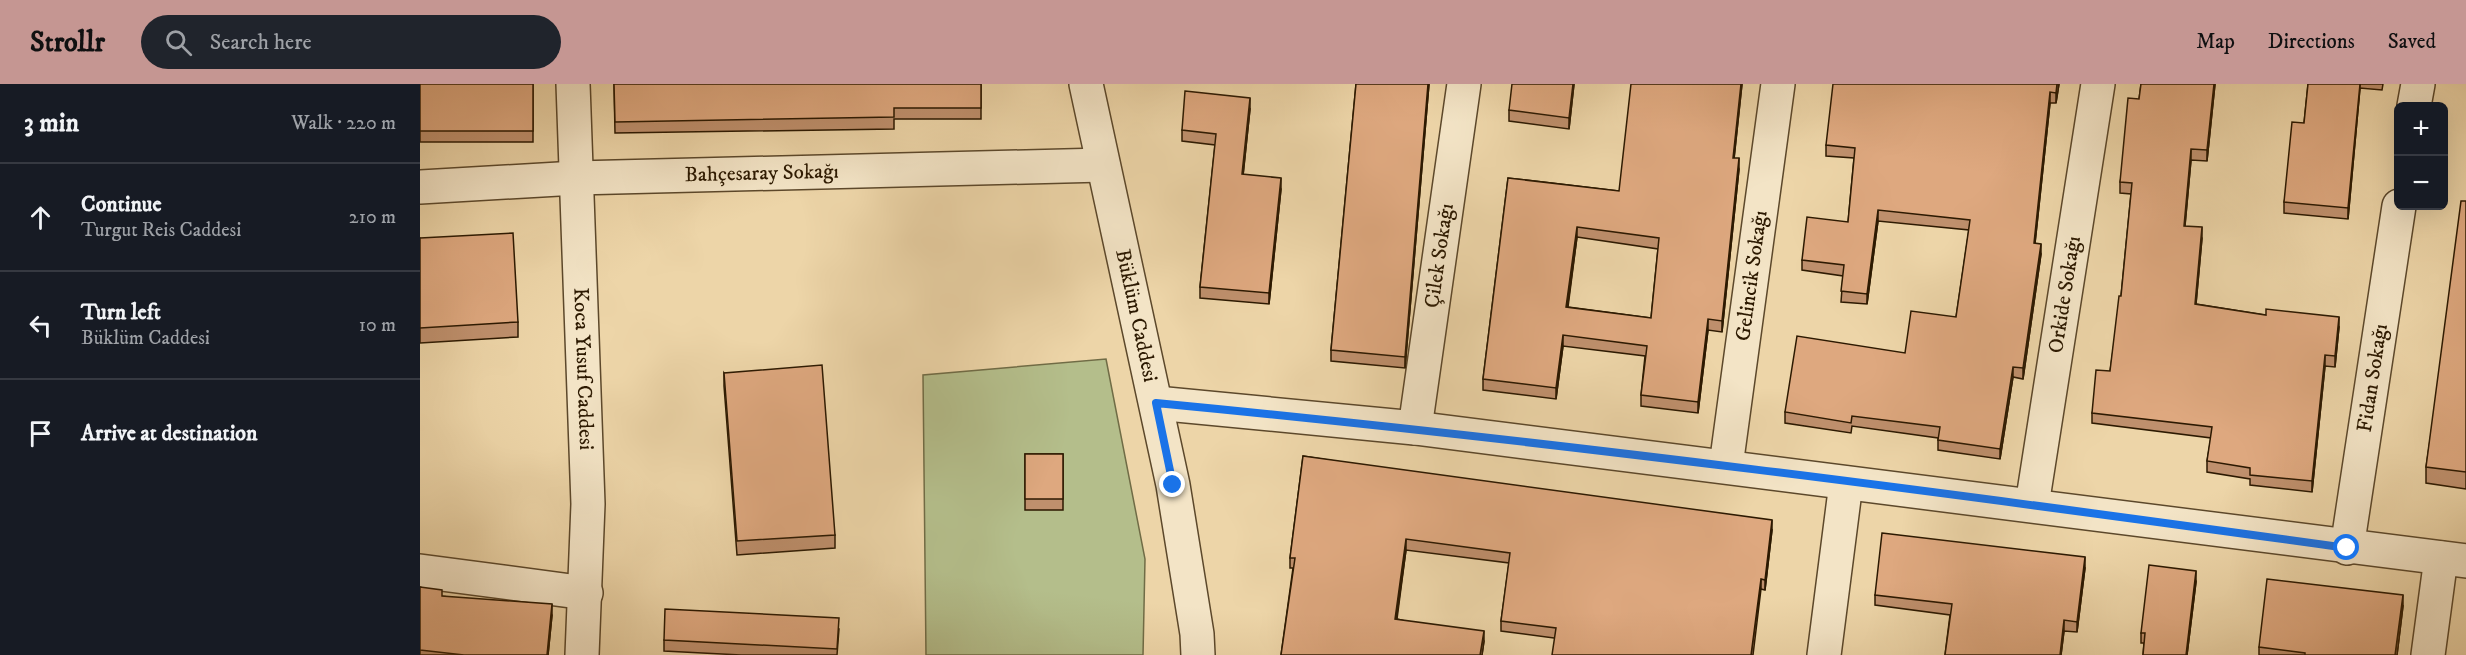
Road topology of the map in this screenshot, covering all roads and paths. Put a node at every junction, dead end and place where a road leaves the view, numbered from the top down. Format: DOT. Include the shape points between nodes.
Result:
graph roads {
  1 [pos="573,84"];
  2 [pos="1086,84"];
  3 [pos="1464,84"];
  4 [pos="1778,84"];
  5 [pos="2098,84"];
  6 [pos="2418,84"];
  7 [pos="2415,102"];
  8 [pos="1103,165"];
  9 [pos="576,178"];
  10 [pos="420,187"];
  11 [pos="2398,210"];
  12 [pos="1156,403"];
  13 [pos="1415,428"];
  14 [pos="1726,466"];
  15 [pos="1846,483"];
  16 [pos="2032,505"];
  17 [pos="2347,548"];
  18 [pos="2453,560"];
  19 [pos="420,571"];
  20 [pos="586,593"];
  21 [pos="582,655"];
  22 [pos="1198,655"];
  23 [pos="1824,655"];
  24 [pos="2428,655"];
  1 -- 9 [label="street, Koca Yusuf Caddesi"];
  2 -- 8 [label="street, Büklüm Caddesi"];
  3 -- 13 [label="street, Çilek Sokağı"];
  4 -- 14 [label="street, Gelincik Sokağı"];
  5 -- 16 [label="street, Orkide Sokağı"];
  6 -- 7 [label="street"];
  8 -- 9 [label="street, Bahçesaray Sokağı"];
  8 -- 12 [label="street, Büklüm Caddesi"];
  9 -- 10 [label="street, Bahçesaray Sokağı"];
  9 -- 20 [label="street, Koca Yusuf Caddesi" via="588,504"];
  11 -- 17 [label="street, Fidan Sokağı"];
  12 -- 13 [label="street"];
  12 -- 22 [label="street, Büklüm Caddesi" via="1185,551"];
  13 -- 14 [label="street"];
  14 -- 15 [label="street"];
  15 -- 16 [label="street"];
  15 -- 23 [label="street"];
  16 -- 17 [label="street"];
  17 -- 18 [label="street"];
  18 -- 24 [label="street"];
  19 -- 20 [label="street"];
  20 -- 21 [label="street, Koca Yusuf Caddesi"];
}
